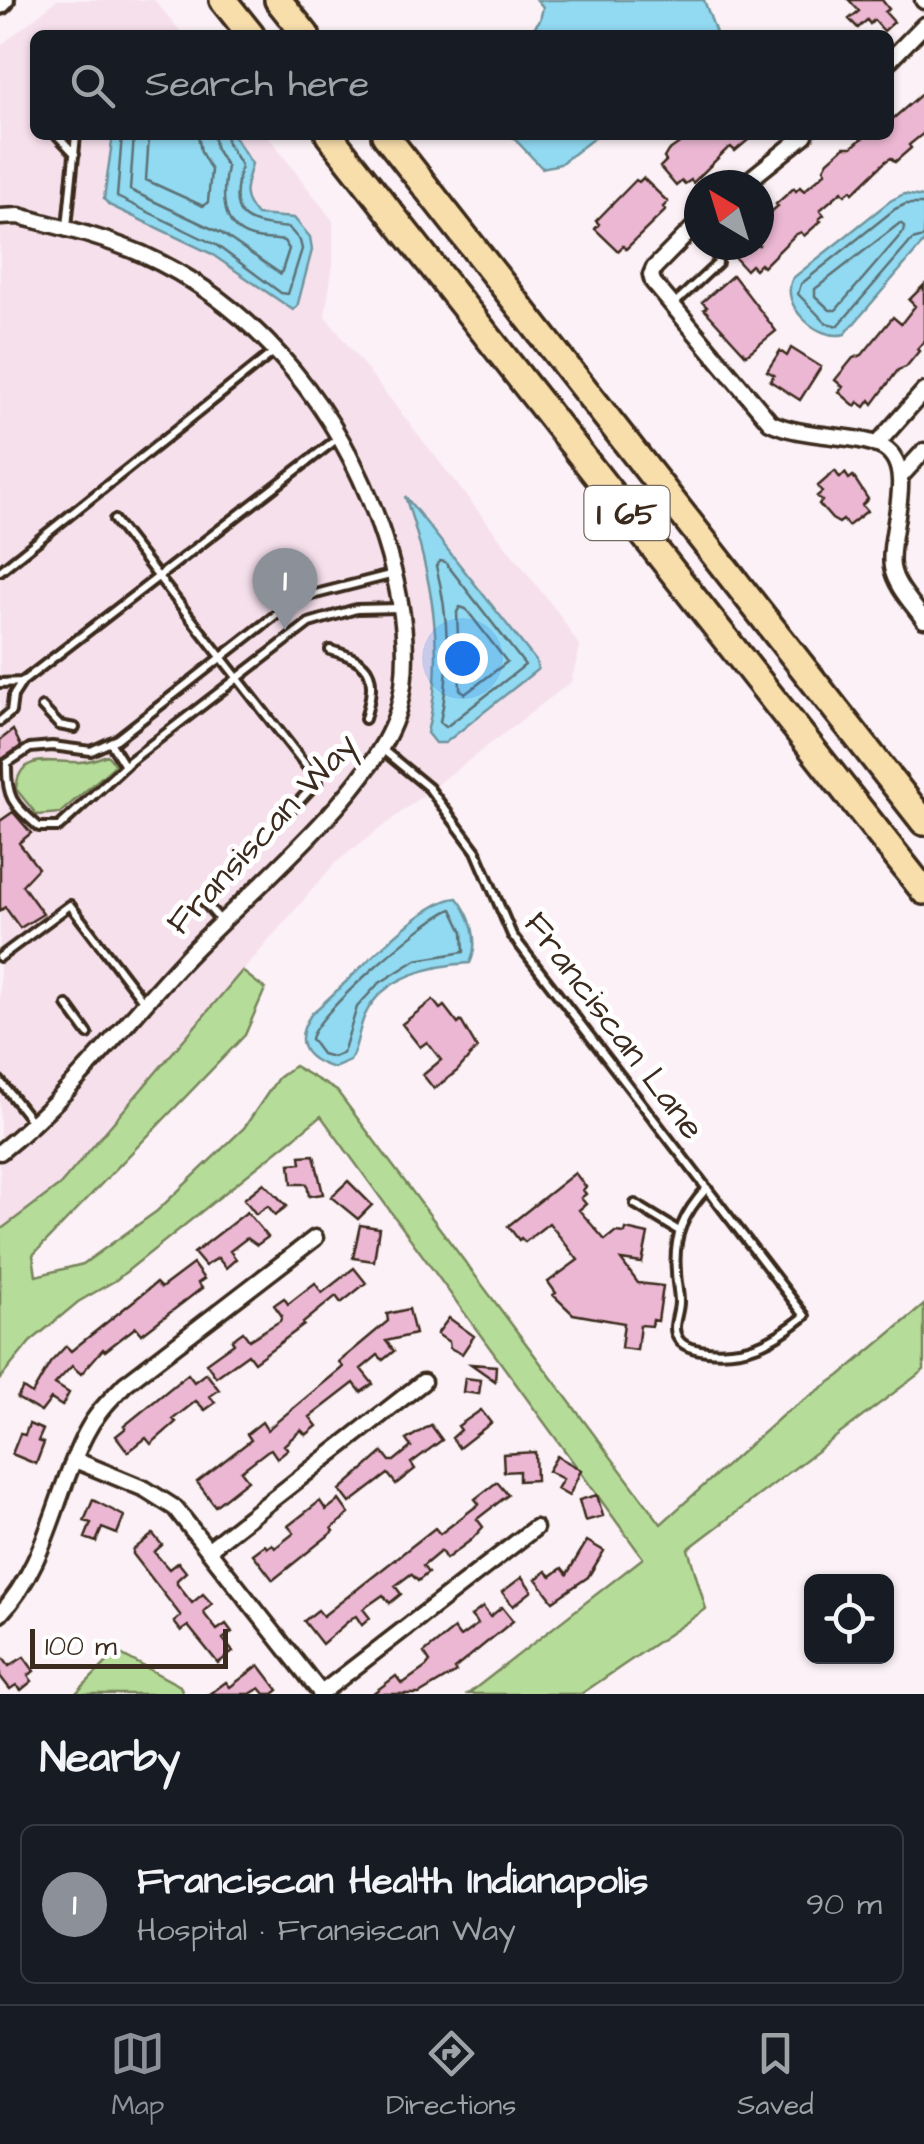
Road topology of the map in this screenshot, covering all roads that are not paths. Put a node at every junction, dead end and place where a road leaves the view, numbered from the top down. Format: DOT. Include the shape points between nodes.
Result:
graph roads {
  1 [pos="223,0"];
  2 [pos="278,0"];
  3 [pos="924,26"];
  4 [pos="247,30"];
  5 [pos="302,30"];
  6 [pos="894,57"];
  7 [pos="62,140"];
  8 [pos="76,140"];
  9 [pos="334,140"];
  10 [pos="388,140"];
  11 [pos="799,140"];
  12 [pos="75,154"];
  13 [pos="761,170"];
  14 [pos="0,218"];
  15 [pos="67,228"];
  16 [pos="684,239"];
  17 [pos="717,260"];
  18 [pos="672,306"];
  19 [pos="276,350"];
  20 [pos="924,391"];
  21 [pos="340,436"];
  22 [pos="876,445"];
  23 [pos="924,451"];
  24 [pos="901,476"];
  25 [pos="114,520"];
  26 [pos="0,571"];
  27 [pos="396,574"];
  28 [pos="158,576"];
  29 [pos="401,608"];
  30 [pos="924,620"];
  31 [pos="330,650"];
  32 [pos="223,657"];
  33 [pos="238,678"];
  34 [pos="22,682"];
  35 [pos="0,683"];
  36 [pos="42,707"];
  37 [pos="364,718"];
  38 [pos="0,721"];
  39 [pos="75,728"];
  40 [pos="110,742"];
  41 [pos="382,749"];
  42 [pos="125,766"];
  43 [pos="290,812"];
  44 [pos="924,822"];
  45 [pos="924,891"];
  46 [pos="201,898"];
  47 [pos="221,922"];
  48 [pos="0,957"];
  49 [pos="145,1003"];
  50 [pos="66,1005"];
  51 [pos="88,1034"];
  52 [pos="0,1081"];
  53 [pos="33,1123"];
  54 [pos="0,1152"];
  55 [pos="707,1188"];
  56 [pos="636,1204"];
  57 [pos="679,1230"];
  58 [pos="315,1238"];
  59 [pos="424,1382"];
  60 [pos="75,1460"];
  61 [pos="536,1528"];
  62 [pos="209,1550"];
  63 [pos="0,1614"];
  64 [pos="320,1693"];
  1 -- 4 [label="highway"];
  2 -- 5 [label="highway"];
  3 -- 6 [label="street"];
  7 -- 12 [label="lane"];
  8 -- 12 [label="lane"];
  9 -- 45 [label="highway, I 65"];
  10 -- 44 [label="highway, I 65"];
  11 -- 13 [label="street"];
  12 -- 15 [label="lane"];
  14 -- 15 [label="street, Fransiscan Way"];
  15 -- 19 [label="street, Fransiscan Way" via="143,254 204,290"];
  16 -- 18 [label="street" via="650,275"];
  17 -- 18 [label="lane"];
  18 -- 22 [label="street" via="770,422"];
  19 -- 21 [label="street, Fransiscan Way"];
  19 -- 26 [label="lane"];
  20 -- 22 [label="street"];
  21 -- 27 [label="street, Fransiscan Way" via="369,492"];
  21 -- 28 [label="lane"];
  22 -- 24 [label="street" via="890,454"];
  23 -- 24 [label="street"];
  24 -- 30 [label="street" via="892,568"];
  25 -- 28 [label="lane"];
  27 -- 29 [label="street, Fransiscan Way"];
  27 -- 32 [label="lane" via="296,599"];
  28 -- 32 [label="lane"];
  28 -- 34 [label="lane"];
  29 -- 33 [label="lane" via="356,610 309,623"];
  29 -- 41 [label="street, Fransiscan Way" via="398,710"];
  31 -- 37 [label="lane" via="358,658 368,670 372,693"];
  32 -- 33 [label="lane"];
  32 -- 40 [label="lane"];
  33 -- 42 [label="lane"];
  33 -- 43 [label="lane" via="318,781"];
  34 -- 35 [label="lane"];
  34 -- 38 [label="lane" via="11,712"];
  36 -- 39 [label="lane" via="58,725"];
  40 -- 42 [label="lane"];
  40 -- 42 [label="lane" via="90,751 30,748 7,763 6,788 39,827 59,827"];
  41 -- 47 [label="street, Fransiscan Way"];
  41 -- 55 [label="lane, Franciscan Lane" via="410,769 476,851 512,935"];
  46 -- 47 [label="lane"];
  47 -- 49 [label="street, Fransiscan Way"];
  48 -- 49 [label="lane" via="70,905"];
  49 -- 53 [label="street, Fransiscan Way"];
  50 -- 51 [label="lane"];
  52 -- 53 [label="lane"];
  53 -- 54 [label="street, Fransiscan Way"];
  55 -- 57 [label="lane, Franciscan Lane"];
  55 -- 57 [label="lane, Franciscan Lane" via="806,1316 742,1352 686,1346 674,1330"];
  56 -- 57 [label="lane"];
  58 -- 60 [label="street" via="116,1393 92,1422"];
  59 -- 62 [label="street"];
  60 -- 62 [label="street" via="159,1496"];
  60 -- 63 [label="street" via="26,1581"];
  61 -- 64 [label="street"];
  62 -- 64 [label="street"];
}
